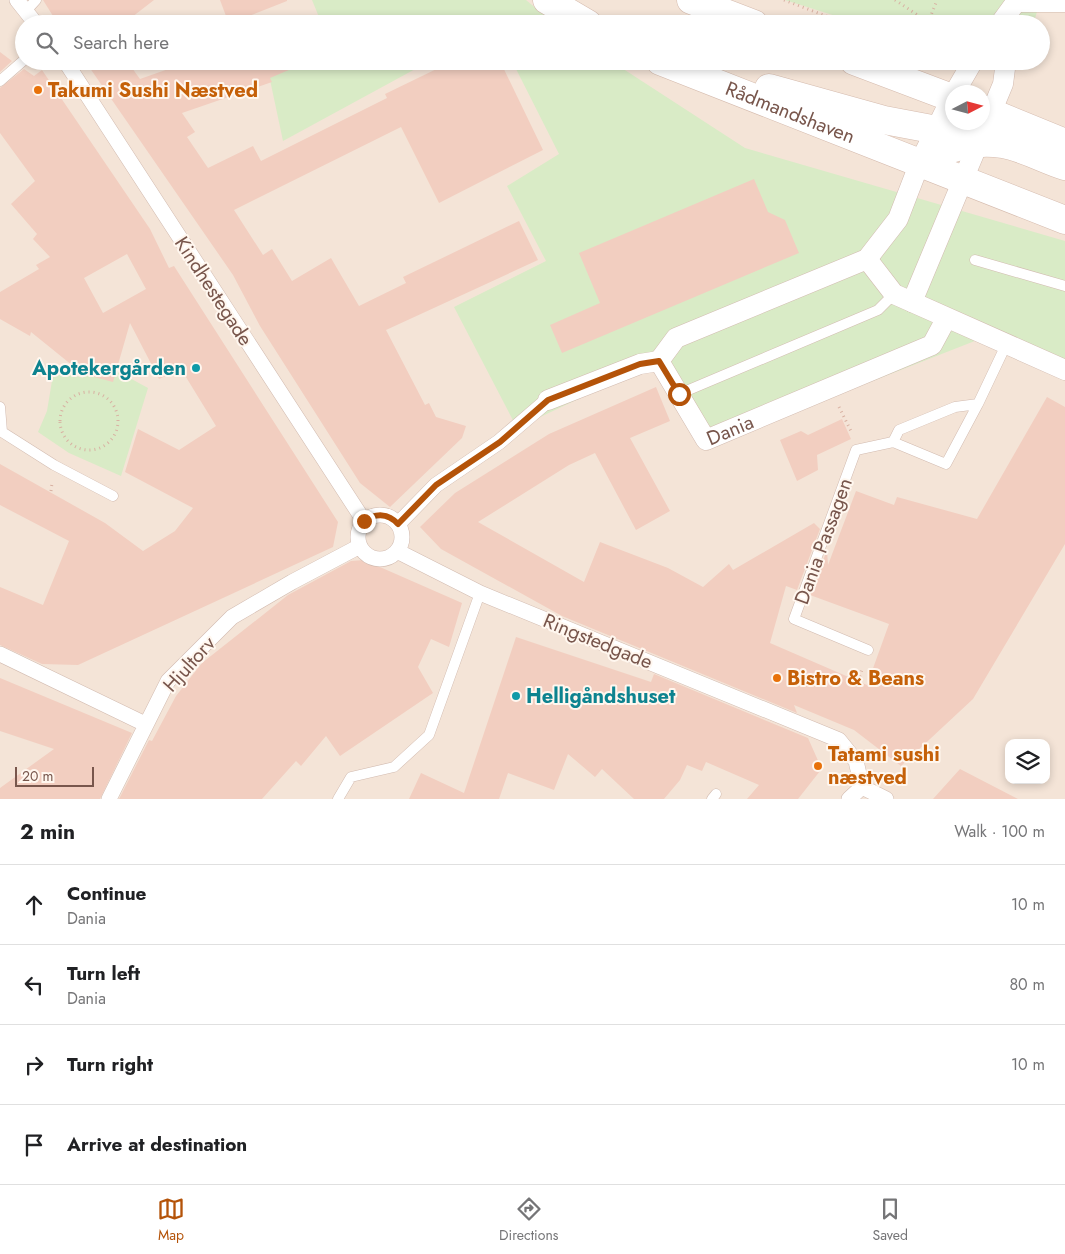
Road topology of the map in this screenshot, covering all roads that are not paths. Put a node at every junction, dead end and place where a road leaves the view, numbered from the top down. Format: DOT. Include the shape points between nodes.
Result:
graph roads {
  1 [pos="547,0"];
  2 [pos="690,0"];
  3 [pos="1016,1"];
  4 [pos="1065,2"];
  5 [pos="573,15"];
  6 [pos="730,15"];
  7 [pos="1006,15"];
  8 [pos="1014,15"];
  9 [pos="15,68"];
  10 [pos="70,70"];
  11 [pos="681,70"];
  12 [pos="691,70"];
  13 [pos="878,70"];
  14 [pos="968,70"];
  15 [pos="1005,70"];
  16 [pos="0,81"];
  17 [pos="959,85"];
  18 [pos="945,95"];
  19 [pos="990,105"];
  20 [pos="945,113"];
  21 [pos="990,122"];
  22 [pos="945,128"];
  23 [pos="990,129"];
  24 [pos="937,130"];
  25 [pos="970,130"];
  26 [pos="978,130"];
  27 [pos="1065,143"];
  28 [pos="920,162"];
  29 [pos="1065,166"];
  30 [pos="962,178"];
  31 [pos="1065,220"];
  32 [pos="867,259"];
  33 [pos="974,260"];
  34 [pos="1065,286"];
  35 [pos="903,298"];
  36 [pos="946,319"];
  37 [pos="1006,345"];
  38 [pos="659,361"];
  39 [pos="1064,368"];
  40 [pos="679,394"];
  41 [pos="548,400"];
  42 [pos="978,404"];
  43 [pos="0,407"];
  44 [pos="893,442"];
  45 [pos="113,496"];
  46 [pos="364,521"];
  47 [pos="398,524"];
  48 [pos="360,546"];
  49 [pos="397,551"];
  50 [pos="480,593"];
  51 [pos="868,650"];
  52 [pos="0,654"];
  53 [pos="145,724"];
  54 [pos="862,787"];
  55 [pos="109,799"];
  56 [pos="338,799"];
  57 [pos="849,799"];
  58 [pos="886,799"];
  1 -- 5 [label="main road"];
  2 -- 6 [label="main road"];
  3 -- 4 [label="street"];
  3 -- 7 [label="street"];
  3 -- 8 [label="street"];
  9 -- 16 [label="lane"];
  10 -- 46 [label="street, Kindhestegade"];
  11 -- 28 [label="main road, Rådmandshaven"];
  12 -- 24 [label="main road" via="884,120"];
  13 -- 18 [label="main road"];
  14 -- 17 [label="street"];
  15 -- 19 [label="street" via="1003,84"];
  20 -- 24 [label="street"];
  21 -- 27 [label="main road"];
  22 -- 24 [label="main road"];
  23 -- 29 [label="main road" via="1004,144"];
  24 -- 28 [label="street"];
  25 -- 28 [label="main road" via="949,148"];
  26 -- 30 [label="street"];
  28 -- 30 [label="main road, Rådmandshaven"];
  28 -- 32 [label="street" via="898,219"];
  30 -- 31 [label="main road, Rådmandshaven"];
  30 -- 35 [label="street"];
  32 -- 35 [label="street"];
  32 -- 38 [label="street" via="676,338"];
  33 -- 34 [label="lane"];
  35 -- 36 [label="street"];
  35 -- 40 [label="lane"];
  36 -- 37 [label="street"];
  36 -- 40 [label="street, Dania" via="932,345 706,440"];
  37 -- 39 [label="street"];
  37 -- 42 [label="lane"];
  38 -- 40 [label="street, Dania"];
  38 -- 41 [label="street" via="640,364"];
  41 -- 47 [label="street" via="500,442 436,485"];
  42 -- 44 [label="lane" via="955,407 899,430"];
  42 -- 44 [label="lane" via="946,464"];
  43 -- 45 [label="lane" via="2,432 54,465"];
  44 -- 51 [label="lane, Dania Passagen" via="856,450 794,619"];
  46 -- 47 [label="street" via="382,515"];
  46 -- 48 [label="street" via="358,536"];
  47 -- 49 [label="street" via="402,541"];
  48 -- 49 [label="street" via="368,556 380,559"];
  48 -- 53 [label="street, Hjultorv" via="232,617 168,681"];
  49 -- 50 [label="street, Ringstedgade"];
  50 -- 54 [label="street, Ringstedgade" via="839,740 856,761"];
  50 -- 56 [label="lane" via="429,735 394,767 351,778"];
  52 -- 53 [label="street"];
  53 -- 55 [label="street, Hjultorv"];
  54 -- 57 [label="street"];
  54 -- 58 [label="street"];
}
